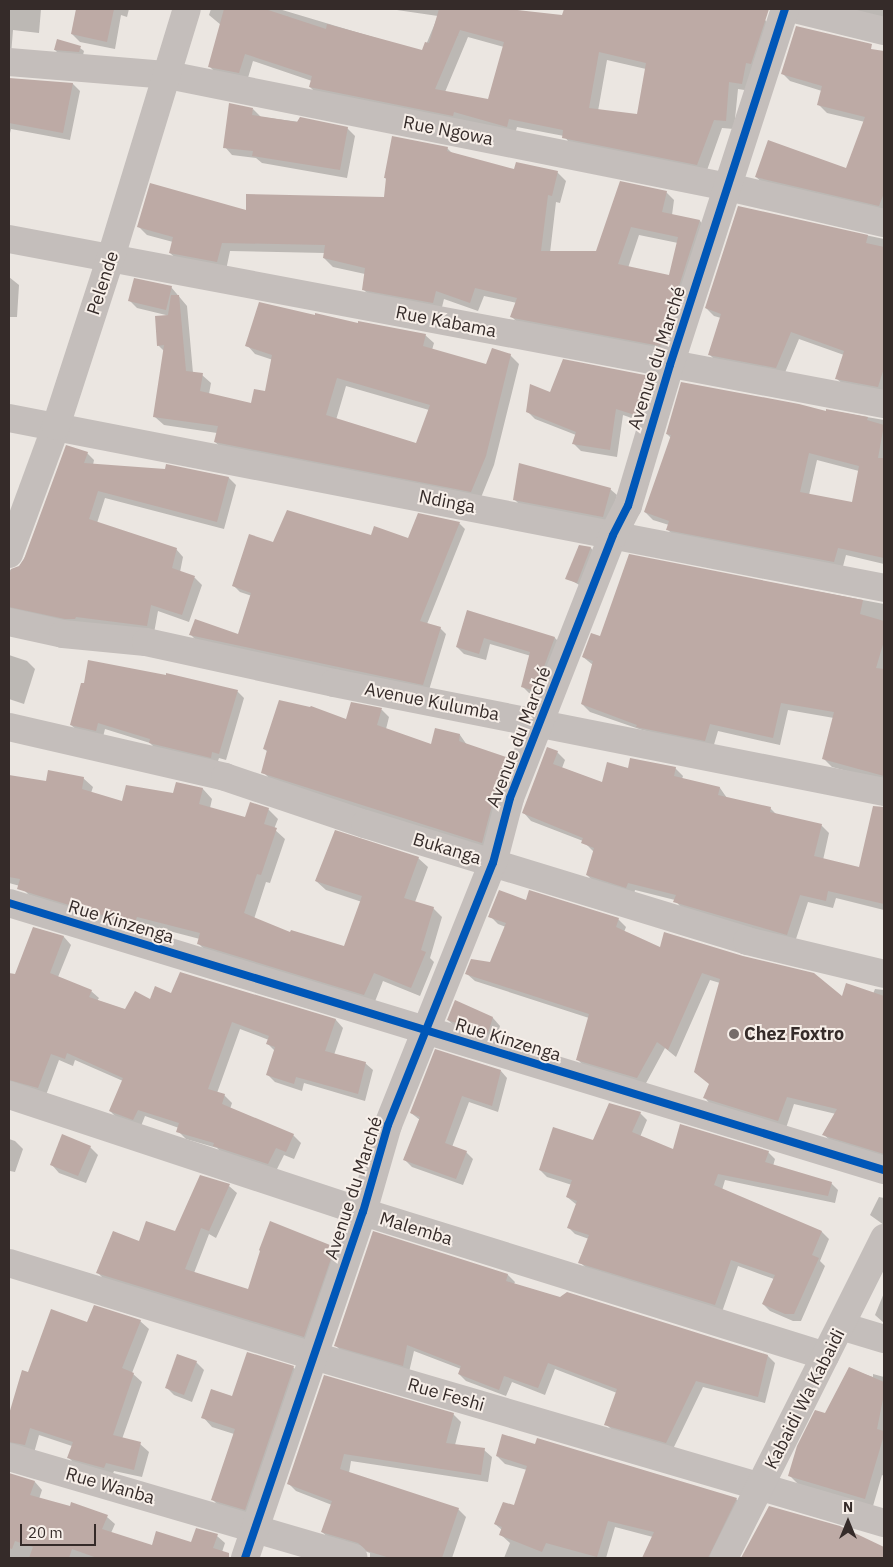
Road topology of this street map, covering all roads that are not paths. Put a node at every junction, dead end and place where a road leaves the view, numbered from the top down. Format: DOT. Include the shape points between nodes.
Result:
graph roads {
  1 [pos="187,9"];
  2 [pos="785,9"];
  3 [pos="794,9"];
  4 [pos="884,31"];
  5 [pos="9,62"];
  6 [pos="168,75"];
  7 [pos="728,187"];
  8 [pos="884,223"];
  9 [pos="9,239"];
  10 [pos="111,257"];
  11 [pos="670,365"];
  12 [pos="884,404"];
  13 [pos="9,418"];
  14 [pos="56,426"];
  15 [pos="613,534"];
  16 [pos="9,554"];
  17 [pos="884,588"];
  18 [pos="9,622"];
  19 [pos="540,722"];
  20 [pos="9,727"];
  21 [pos="884,792"];
  22 [pos="493,863"];
  23 [pos="9,903"];
  24 [pos="884,974"];
  25 [pos="426,1031"];
  26 [pos="9,1094"];
  27 [pos="884,1170"];
  28 [pos="364,1212"];
  29 [pos="884,1238"];
  30 [pos="9,1263"];
  31 [pos="841,1326"];
  32 [pos="884,1339"];
  33 [pos="314,1356"];
  34 [pos="826,1356"];
  35 [pos="9,1457"];
  36 [pos="760,1487"];
  37 [pos="884,1523"];
  38 [pos="256,1529"];
  39 [pos="245,1558"];
  40 [pos="354,1558"];
  41 [pos="724,1558"];
  1 -- 6 [label="street, Pelende"];
  2 -- 7 [label="street, Avenue du Marché"];
  3 -- 4 [label="street"];
  5 -- 6 [label="street, Rue Ngowa"];
  6 -- 7 [label="street, Rue Ngowa"];
  6 -- 10 [label="street, Pelende"];
  7 -- 8 [label="street, Rue Ngowa"];
  7 -- 11 [label="street, Avenue du Marché"];
  9 -- 10 [label="street, Rue Kabama"];
  10 -- 11 [label="street, Rue Kabama"];
  10 -- 14 [label="street, Pelende"];
  11 -- 12 [label="street, Rue Kabama"];
  11 -- 15 [label="street, Avenue du Marché" via="628,506"];
  13 -- 14 [label="street, Ndinga"];
  14 -- 15 [label="street, Ndinga"];
  14 -- 16 [label="street, Pelende"];
  15 -- 17 [label="street, Ndinga"];
  15 -- 19 [label="street, Avenue du Marché"];
  18 -- 19 [label="street, Avenue Kulumba" via="63,634 146,642 334,683"];
  19 -- 21 [label="street, Avenue Kulumba"];
  19 -- 22 [label="street, Avenue du Marché" via="510,798"];
  20 -- 22 [label="street, Bukanga" via="225,778"];
  22 -- 24 [label="street, Bukanga" via="747,941"];
  22 -- 25 [label="street, Avenue du Marché"];
  23 -- 25 [label="street, Rue Kinzenga"];
  25 -- 27 [label="street, Rue Kinzenga"];
  25 -- 28 [label="street, Avenue du Marché" via="388,1125"];
  26 -- 28 [label="street, Malemba"];
  28 -- 33 [label="street, Avenue du Marché"];
  28 -- 34 [label="street, Malemba"];
  29 -- 31 [label="street, Kabaidi Wa Kabaidi"];
  30 -- 33 [label="street, Rue Feshi"];
  31 -- 32 [label="street"];
  31 -- 34 [label="street, Kabaidi Wa Kabaidi"];
  33 -- 36 [label="street, Rue Feshi"];
  33 -- 38 [label="street, Avenue du Marché"];
  34 -- 36 [label="street, Kabaidi Wa Kabaidi"];
  35 -- 38 [label="street, Rue Wanba"];
  36 -- 37 [label="street, Rue Feshi"];
  36 -- 41 [label="street, Kabaidi Wa Kabaidi"];
  38 -- 39 [label="street, Avenue du Marché"];
  38 -- 40 [label="street, Rue Wanba"];
}
